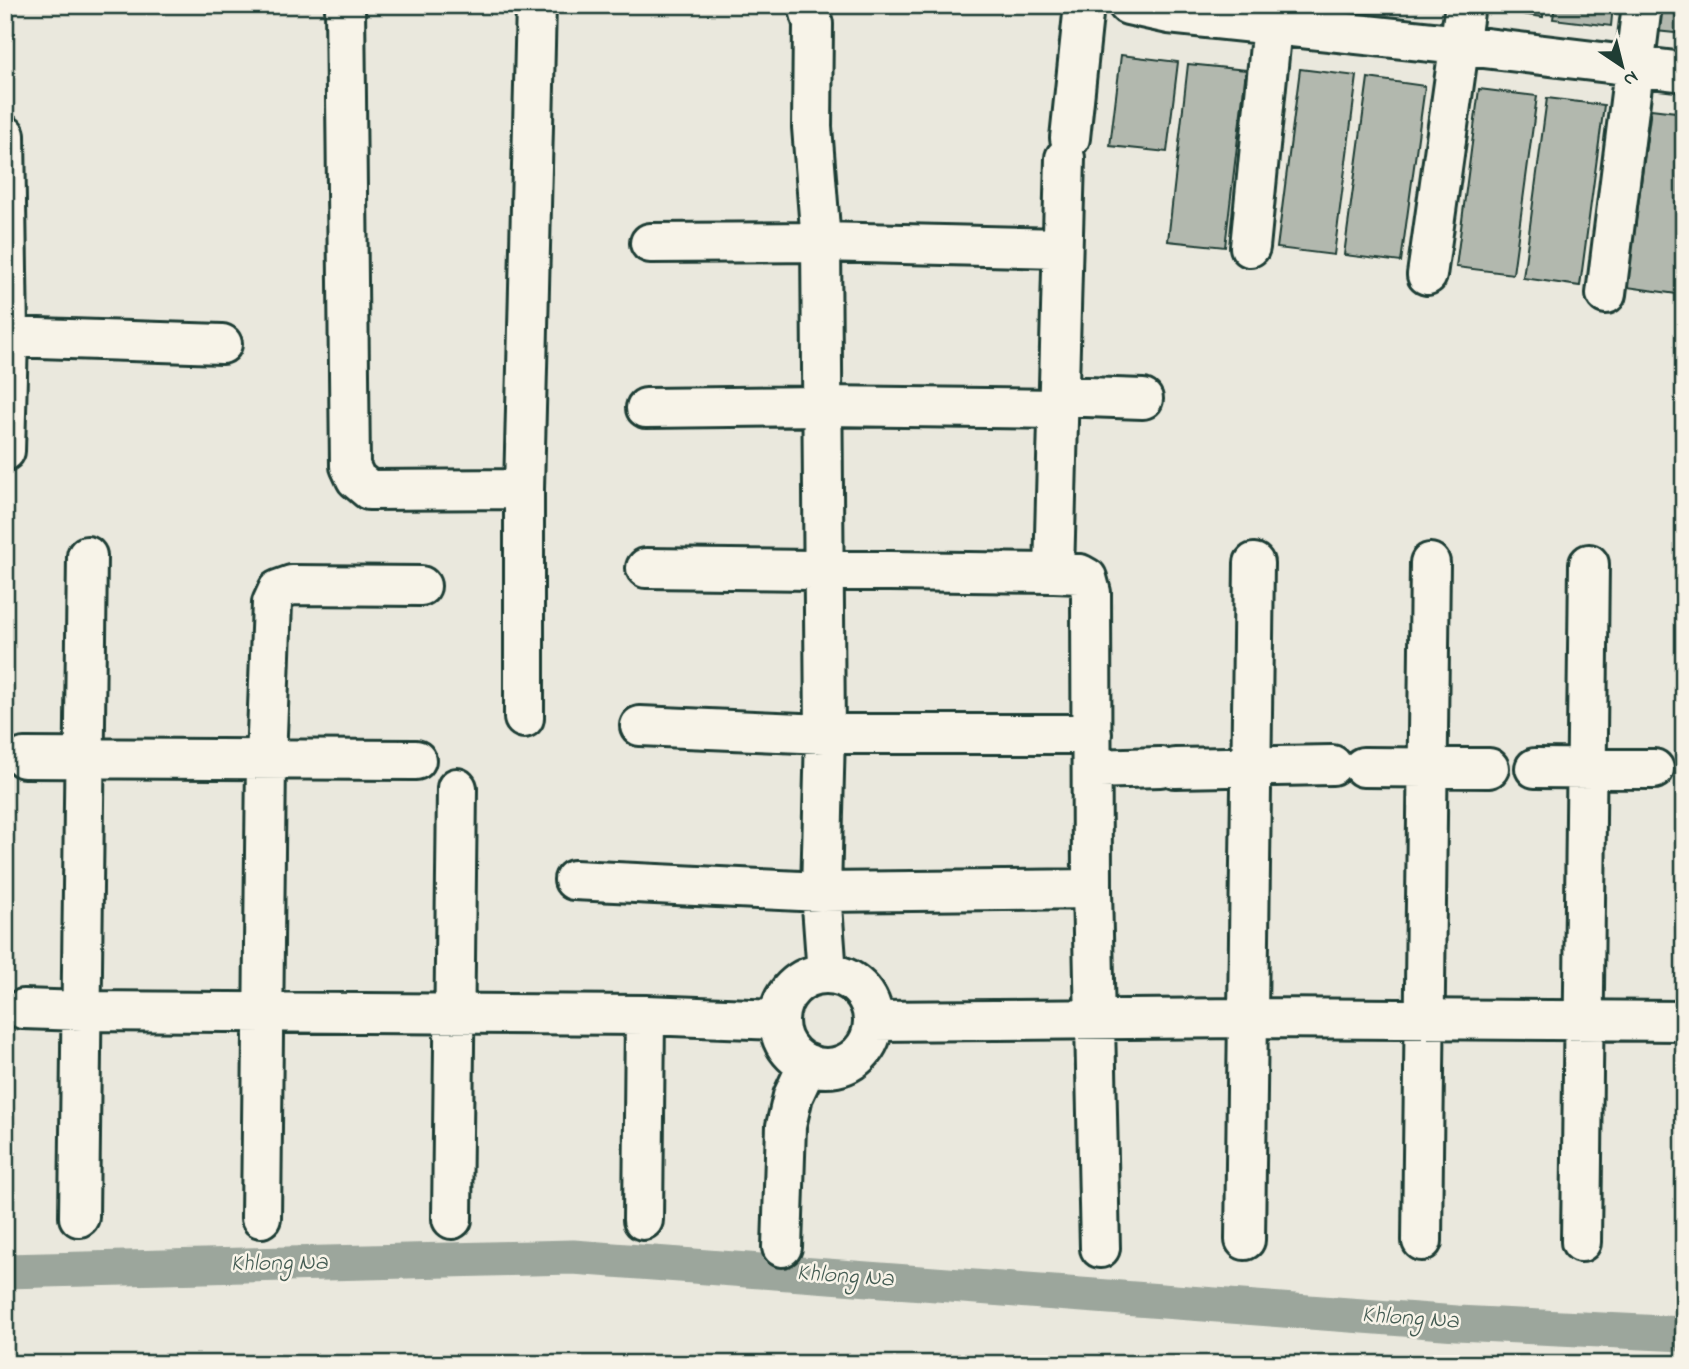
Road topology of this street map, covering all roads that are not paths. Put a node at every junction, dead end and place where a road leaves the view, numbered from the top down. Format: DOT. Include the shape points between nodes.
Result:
graph roads {
  1 [pos="345,5"];
  2 [pos="536,5"];
  3 [pos="808,5"];
  4 [pos="1084,5"];
  5 [pos="1128,5"];
  6 [pos="1465,5"];
  7 [pos="1642,5"];
  8 [pos="1273,15"];
  9 [pos="1460,45"];
  10 [pos="1634,67"];
  11 [pos="1684,72"];
  12 [pos="5,135"];
  13 [pos="821,242"];
  14 [pos="650,243"];
  15 [pos="1250,247"];
  16 [pos="1062,248"];
  17 [pos="1427,275"];
  18 [pos="1606,294"];
  19 [pos="8,337"];
  20 [pos="222,344"];
  21 [pos="1143,399"];
  22 [pos="1058,403"];
  23 [pos="824,406"];
  24 [pos="646,408"];
  25 [pos="5,451"];
  26 [pos="524,489"];
  27 [pos="88,556"];
  28 [pos="1254,563"];
  29 [pos="1430,563"];
  30 [pos="1589,564"];
  31 [pos="646,568"];
  32 [pos="824,569"];
  33 [pos="1054,573"];
  34 [pos="421,586"];
  35 [pos="524,718"];
  36 [pos="640,726"];
  37 [pos="825,734"];
  38 [pos="1092,751"];
  39 [pos="24,758"];
  40 [pos="85,758"];
  41 [pos="266,760"];
  42 [pos="416,760"];
  43 [pos="1251,765"];
  44 [pos="1428,766"];
  45 [pos="1587,767"];
  46 [pos="1489,768"];
  47 [pos="1535,768"];
  48 [pos="1654,769"];
  49 [pos="457,788"];
  50 [pos="574,880"];
  51 [pos="1092,889"];
  52 [pos="821,892"];
  53 [pos="827,974"];
  54 [pos="23,1009"];
  55 [pos="82,1011"];
  56 [pos="263,1012"];
  57 [pos="454,1014"];
  58 [pos="645,1014"];
  59 [pos="1248,1018"];
  60 [pos="1424,1019"];
  61 [pos="779,1020"];
  62 [pos="1097,1020"];
  63 [pos="1584,1020"];
  64 [pos="874,1021"];
  65 [pos="1684,1021"];
  66 [pos="808,1064"];
  67 [pos="79,1217"];
  68 [pos="261,1218"];
  69 [pos="452,1219"];
  70 [pos="643,1220"];
  71 [pos="1245,1240"];
  72 [pos="1422,1241"];
  73 [pos="1581,1242"];
  74 [pos="782,1247"];
  75 [pos="1100,1248"];
  1 -- 26 [label="street" via="350,466 369,490"];
  2 -- 26 [label="street"];
  3 -- 13 [label="street" via="813,24 812,127"];
  4 -- 16 [label="street"];
  5 -- 8 [label="street" via="1169,14"];
  6 -- 9 [label="street"];
  7 -- 10 [label="street"];
  8 -- 9 [label="street"];
  8 -- 15 [label="street"];
  9 -- 10 [label="street"];
  9 -- 17 [label="street"];
  10 -- 11 [label="street"];
  10 -- 18 [label="street"];
  12 -- 19 [label="street"];
  13 -- 14 [label="street"];
  13 -- 16 [label="street"];
  13 -- 23 [label="street"];
  16 -- 22 [label="street"];
  19 -- 20 [label="street"];
  19 -- 25 [label="street"];
  21 -- 22 [label="street"];
  22 -- 23 [label="street"];
  22 -- 33 [label="street"];
  23 -- 24 [label="street"];
  23 -- 32 [label="street"];
  26 -- 35 [label="street"];
  27 -- 40 [label="street"];
  28 -- 43 [label="street"];
  29 -- 44 [label="street"];
  30 -- 45 [label="street"];
  31 -- 32 [label="street"];
  32 -- 33 [label="street"];
  32 -- 37 [label="street"];
  33 -- 38 [label="street" via="1080,574 1090,586"];
  34 -- 41 [label="street" via="292,585 278,590 272,603"];
  36 -- 37 [label="street"];
  37 -- 38 [label="street"];
  37 -- 52 [label="street"];
  38 -- 43 [label="street" via="1168,768"];
  38 -- 51 [label="street"];
  39 -- 40 [label="street"];
  40 -- 41 [label="street"];
  40 -- 55 [label="street"];
  41 -- 42 [label="street"];
  41 -- 56 [label="street"];
  43 -- 44 [label="street"];
  43 -- 59 [label="street"];
  44 -- 46 [label="street"];
  44 -- 60 [label="street"];
  45 -- 47 [label="street"];
  45 -- 48 [label="street"];
  45 -- 63 [label="street"];
  49 -- 57 [label="street"];
  50 -- 52 [label="street"];
  51 -- 52 [label="street"];
  51 -- 62 [label="street"];
  52 -- 53 [label="street"];
  53 -- 61 [label="street" via="809,977 793,987"];
  53 -- 64 [label="street" via="845,977 860,988"];
  54 -- 55 [label="street"];
  55 -- 56 [label="street"];
  55 -- 67 [label="street"];
  56 -- 57 [label="street"];
  56 -- 68 [label="street"];
  57 -- 58 [label="street"];
  57 -- 69 [label="street"];
  58 -- 61 [label="street"];
  58 -- 70 [label="street"];
  59 -- 60 [label="street"];
  59 -- 62 [label="street"];
  59 -- 71 [label="street"];
  60 -- 63 [label="street"];
  60 -- 72 [label="street"];
  61 -- 66 [label="street" via="782,1039 792,1054"];
  62 -- 64 [label="street"];
  62 -- 75 [label="street"];
  63 -- 65 [label="street"];
  63 -- 73 [label="street"];
  64 -- 66 [label="street" via="870,1039 844,1065"];
  66 -- 74 [label="street" via="786,1126"];
}
